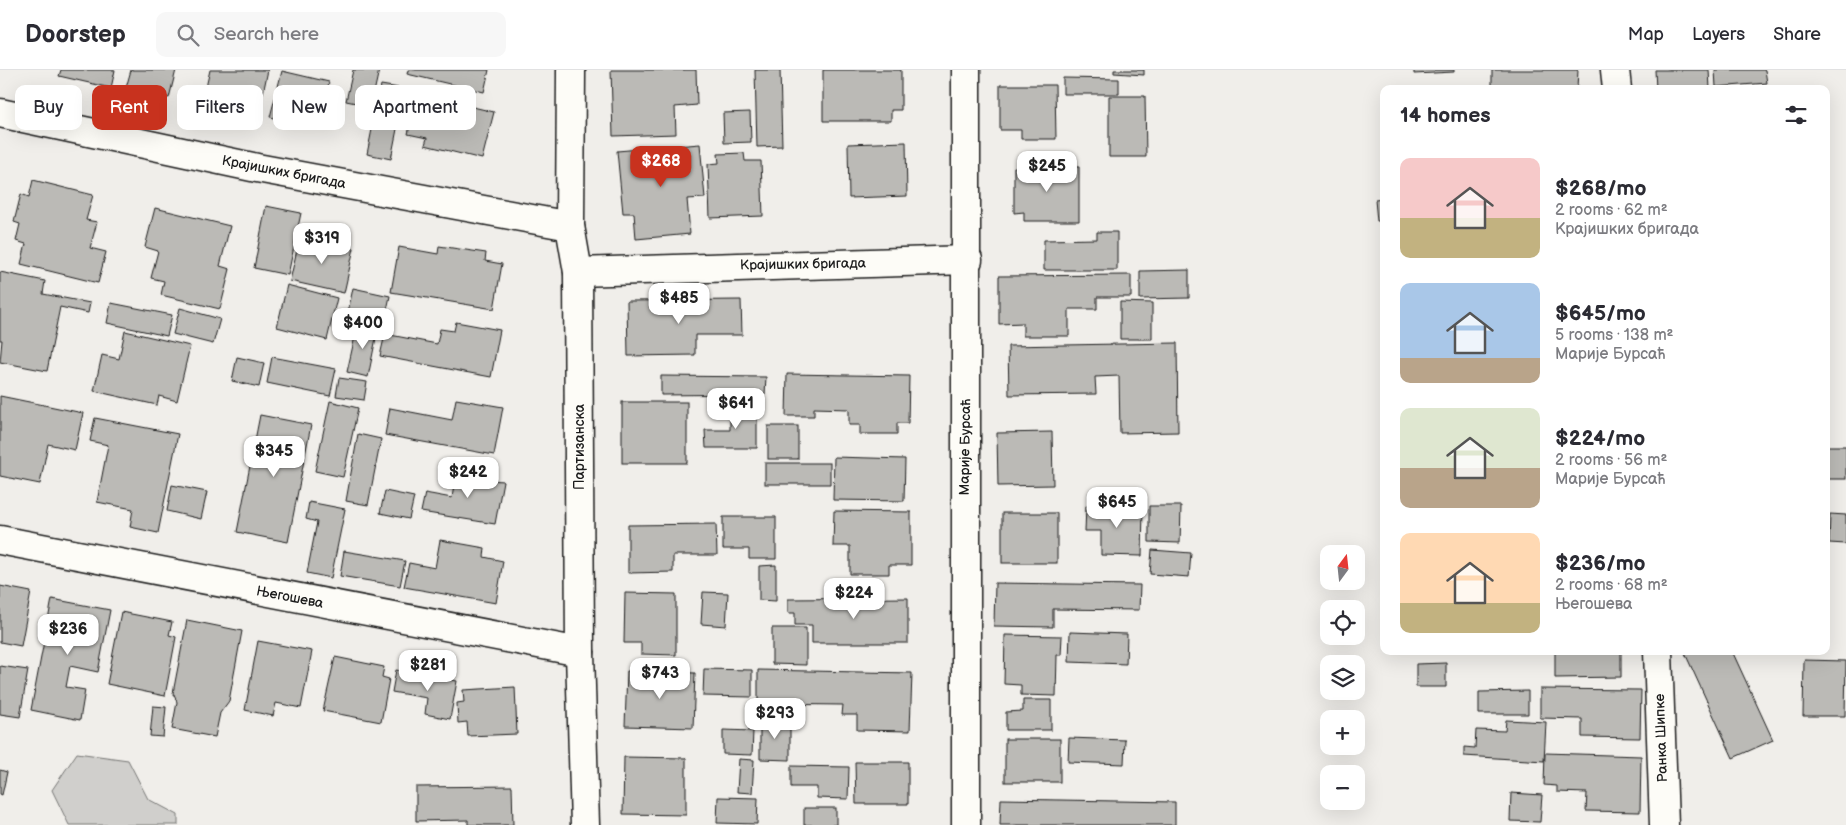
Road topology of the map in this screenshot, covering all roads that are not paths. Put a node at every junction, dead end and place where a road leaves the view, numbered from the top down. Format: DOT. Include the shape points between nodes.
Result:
graph roads {
  1 [pos="571,70"];
  2 [pos="966,70"];
  3 [pos="1615,70"];
  4 [pos="1616,85"];
  5 [pos="0,113"];
  6 [pos="570,226"];
  7 [pos="968,260"];
  8 [pos="578,272"];
  9 [pos="0,540"];
  10 [pos="580,652"];
  11 [pos="1658,655"];
  12 [pos="585,825"];
  13 [pos="966,825"];
  14 [pos="1664,825"];
  1 -- 6 [label="street, Партизанска"];
  2 -- 7 [label="street, Марије Бурсаћ"];
  3 -- 4 [label="street"];
  5 -- 6 [label="street, Крајишких бригада" via="257,168"];
  6 -- 8 [label="street, Партизанска"];
  7 -- 8 [label="street, Крајишких бригада"];
  7 -- 13 [label="street, Марије Бурсаћ"];
  8 -- 10 [label="street, Партизанска"];
  9 -- 10 [label="street, Његошева"];
  10 -- 12 [label="street, Партизанска"];
  11 -- 14 [label="street, Ранка Шипке"];
}
